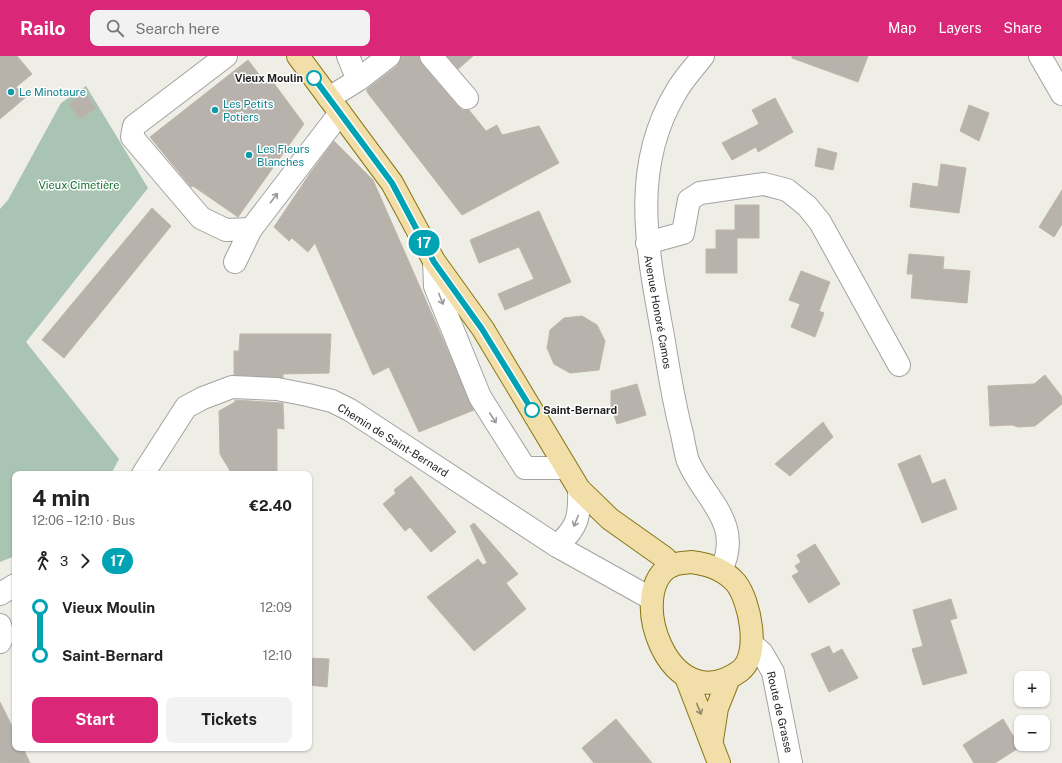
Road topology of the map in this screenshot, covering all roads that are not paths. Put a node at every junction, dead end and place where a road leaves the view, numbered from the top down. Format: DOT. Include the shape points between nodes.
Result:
graph roads {
  1 [pos="226,56"];
  2 [pos="298,56"];
  3 [pos="348,56"];
  4 [pos="389,56"];
  5 [pos="431,56"];
  6 [pos="703,56"];
  7 [pos="1040,56"];
  8 [pos="358,80"];
  9 [pos="1062,94"];
  10 [pos="467,98"];
  11 [pos="335,105"];
  12 [pos="251,229"];
  13 [pos="647,243"];
  14 [pos="235,262"];
  15 [pos="434,262"];
  16 [pos="899,365"];
  17 [pos="566,468"];
  18 [pos="145,471"];
  19 [pos="579,489"];
  20 [pos="556,546"];
  21 [pos="672,566"];
  22 [pos="721,570"];
  23 [pos="12,588"];
  24 [pos="0,594"];
  25 [pos="652,598"];
  26 [pos="0,625"];
  27 [pos="0,642"];
  28 [pos="752,644"];
  29 [pos="686,677"];
  30 [pos="729,678"];
  31 [pos="712,740"];
  32 [pos="720,763"];
  33 [pos="792,763"];
  1 -- 12 [label="street" via="134,126 132,137 201,218 226,230"];
  2 -- 11 [label="main road"];
  3 -- 8 [label="street"];
  4 -- 8 [label="street"];
  5 -- 10 [label="street"];
  6 -- 13 [label="street, Avenue Honoré Camos" via="676,92 654,139 648,166 645,201"];
  7 -- 9 [label="street"];
  8 -- 11 [label="street"];
  12 -- 11 [label="street, one-way"];
  11 -- 15 [label="main road" via="392,183"];
  12 -- 14 [label="street"];
  13 -- 16 [label="street" via="683,233 689,200 700,193 764,184 787,190 807,206 820,222"];
  13 -- 22 [label="street, Avenue Honoré Camos" via="674,403 688,461 723,517 728,534 726,560"];
  15 -- 17 [label="main road" via="482,329"];
  15 -- 17 [label="street, one-way" via="435,286 480,397 525,468"];
  17 -- 19 [label="main road"];
  18 -- 20 [label="street, Chemin de Saint-Bernard" via="186,408 203,398 232,387 277,389 332,401 350,410"];
  19 -- 20 [label="street, one-way" via="580,510 577,523 569,535"];
  19 -- 21 [label="main road" via="610,519 665,558"];
  20 -- 25 [label="street, Chemin de Saint-Bernard"];
  21 -- 22 [label="main road" via="691,562"];
  21 -- 25 [label="main road" via="661,576"];
  22 -- 28 [label="main road" via="736,583 743,597 750,618"];
  23 -- 24 [label="street"];
  25 -- 29 [label="main road" via="656,634 665,654"];
  26 -- 27 [label="street" via="3,636"];
  28 -- 30 [label="main road" via="742,669"];
  28 -- 33 [label="street, Route de Grasse" via="762,653 772,672"];
  29 -- 30 [label="main road" via="700,682 715,683"];
  29 -- 31 [label="main road, one-way"];
  30 -- 31 [label="main road" via="717,708"];
  31 -- 32 [label="main road"];
}
